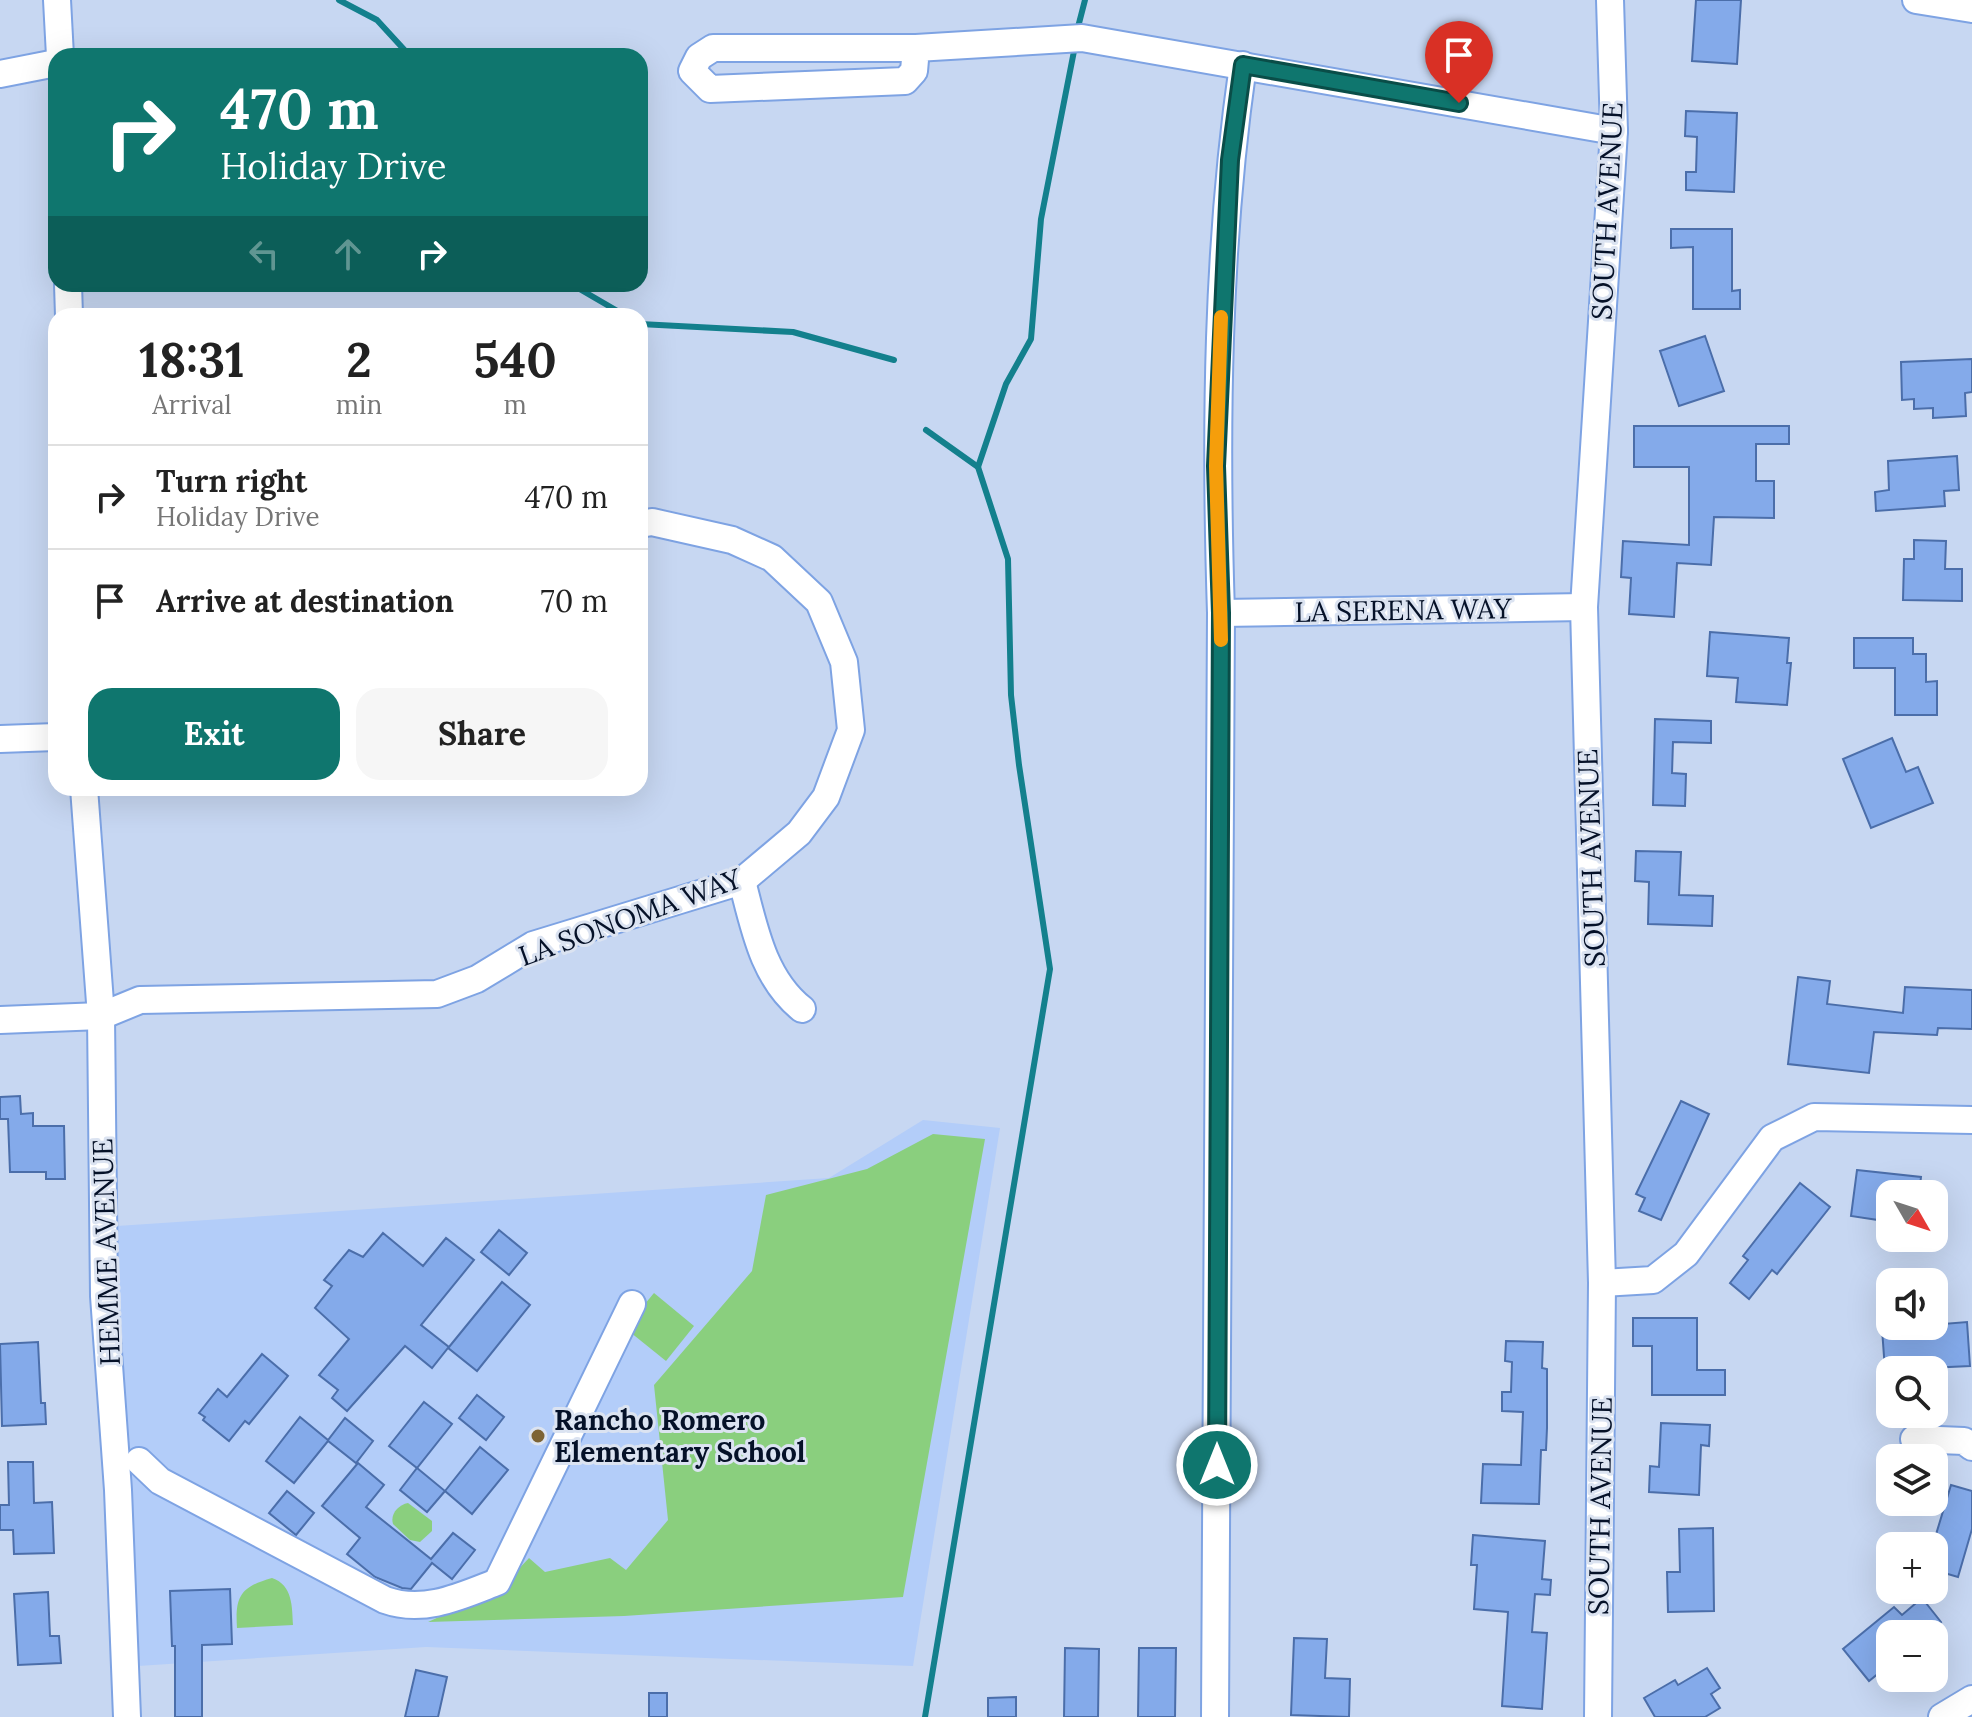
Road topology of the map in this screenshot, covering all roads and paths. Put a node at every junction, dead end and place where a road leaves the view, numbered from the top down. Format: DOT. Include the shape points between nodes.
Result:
graph roads {
  1 [pos="57,0"];
  2 [pos="1610,0"];
  3 [pos="1916,0"];
  4 [pos="1972,9"];
  5 [pos="60,48"];
  6 [pos="916,48"];
  7 [pos="48,65"];
  8 [pos="1243,65"];
  9 [pos="0,74"];
  10 [pos="1614,131"];
  11 [pos="648,523"];
  12 [pos="1584,607"];
  13 [pos="1221,613"];
  14 [pos="48,737"];
  15 [pos="0,739"];
  16 [pos="85,796"];
  17 [pos="742,881"];
  18 [pos="802,1009"];
  19 [pos="101,1016"];
  20 [pos="0,1020"];
  21 [pos="1972,1120"];
  22 [pos="1602,1283"];
  23 [pos="632,1304"];
  24 [pos="1914,1439"];
  25 [pos="1972,1447"];
  26 [pos="139,1461"];
  27 [pos="1972,1699"];
  28 [pos="127,1717"];
  29 [pos="1215,1717"];
  30 [pos="1598,1717"];
  31 [pos="1942,1717"];
  1 -- 5 [label="street"];
  2 -- 10 [label="street, SOUTH AVENUE"];
  3 -- 4 [label="street"];
  6 -- 6 [label="street" via="713,48 699,57 692,71 710,89 905,81 914,71"];
  6 -- 8 [label="street" via="1076,38"];
  7 -- 9 [label="street"];
  8 -- 10 [label="street"];
  8 -- 13 [label="street" via="1230,160 1222,313 1216,466"];
  10 -- 12 [label="street, SOUTH AVENUE"];
  11 -- 17 [label="street, LA SONOMA WAY" via="732,540 772,558 819,602 844,662 851,730 826,797 799,833"];
  12 -- 13 [label="street, LA SERENA WAY"];
  12 -- 22 [label="street, SOUTH AVENUE"];
  13 -- 29 [label="street"];
  14 -- 15 [label="street"];
  16 -- 19 [label="street, HEMME AVENUE"];
  17 -- 18 [label="street" via="770,972 783,994"];
  17 -- 19 [label="street, LA SONOMA WAY" via="533,945 477,979 437,994 140,1000"];
  19 -- 20 [label="street"];
  19 -- 28 [label="street, HEMME AVENUE" via="104,1296"];
  21 -- 22 [label="street" via="1814,1117 1772,1138 1686,1254 1653,1280"];
  22 -- 30 [label="street, SOUTH AVENUE"];
  23 -- 26 [label="street" via="497,1582 447,1600 423,1606 385,1600 160,1481"];
  24 -- 25 [label="street" via="1964,1441"];
  27 -- 31 [label="street"];
}
